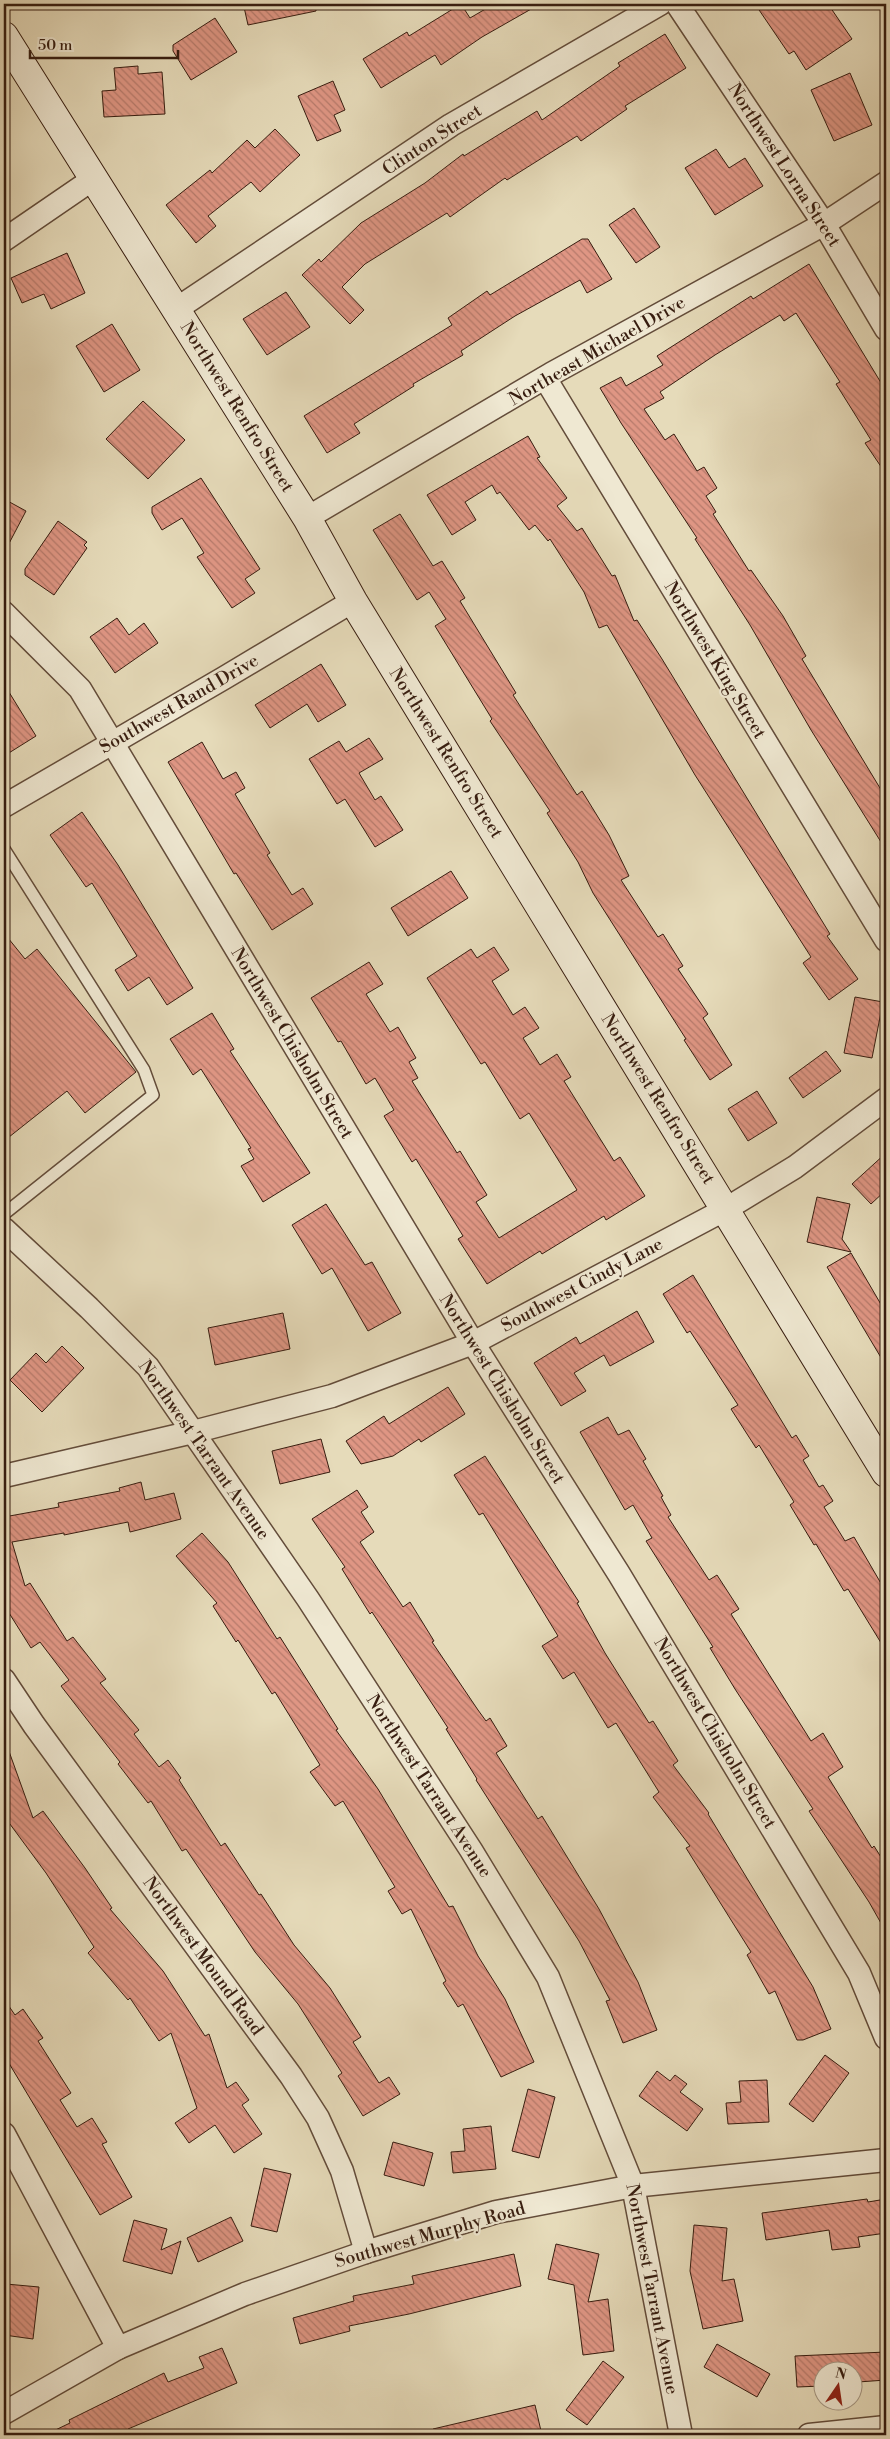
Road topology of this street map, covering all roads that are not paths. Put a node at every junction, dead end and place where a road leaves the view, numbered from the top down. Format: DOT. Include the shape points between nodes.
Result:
graph roads {
  1 [pos="660,4"];
  2 [pos="677,4"];
  3 [pos="4,36"];
  4 [pos="92,179"];
  5 [pos="886,183"];
  6 [pos="824,224"];
  7 [pos="4,240"];
  8 [pos="175,310"];
  9 [pos="886,330"];
  10 [pos="545,378"];
  11 [pos="307,518"];
  12 [pos="353,601"];
  13 [pos="4,613"];
  14 [pos="111,742"];
  15 [pos="4,806"];
  16 [pos="6,857"];
  17 [pos="886,940"];
  18 [pos="886,1099"];
  19 [pos="726,1209"];
  20 [pos="4,1214"];
  21 [pos="4,1230"];
  22 [pos="472,1343"];
  23 [pos="193,1432"];
  24 [pos="886,1473"];
  25 [pos="4,1476"];
  26 [pos="4,1680"];
  27 [pos="886,2038"];
  28 [pos="4,2134"];
  29 [pos="886,2160"];
  30 [pos="633,2186"];
  31 [pos="366,2252"];
  32 [pos="118,2348"];
  33 [pos="4,2413"];
  34 [pos="886,2426"];
  35 [pos="680,2435"];
  36 [pos="809,2435"];
  1 -- 8 [label="street, Clinton Street" via="451,125"];
  2 -- 6 [label="street, Northwest Lorna Street"];
  3 -- 4 [label="main road, Northwest Renfro Street"];
  4 -- 7 [label="street"];
  4 -- 8 [label="main road, Northwest Renfro Street"];
  5 -- 6 [label="street, Northeast Michael Drive"];
  6 -- 9 [label="street, Northwest Lorna Street"];
  6 -- 10 [label="street, Northeast Michael Drive"];
  8 -- 11 [label="main road, Northwest Renfro Street"];
  10 -- 11 [label="street, Northeast Michael Drive"];
  10 -- 17 [label="street, Northwest King Street"];
  11 -- 12 [label="main road, Northwest Renfro Street"];
  12 -- 14 [label="street, Southwest Rand Drive"];
  12 -- 19 [label="main road, Northwest Renfro Street"];
  13 -- 14 [label="street, Northwest Chisholm Street" via="80,689"];
  14 -- 15 [label="street, Southwest Rand Drive"];
  14 -- 22 [label="street, Northwest Chisholm Street"];
  16 -- 20 [label="lane" via="144,1070 153,1095"];
  18 -- 19 [label="street, Southwest Cindy Lane" via="795,1167"];
  19 -- 22 [label="street, Southwest Cindy Lane"];
  19 -- 24 [label="main road, Northwest Renfro Street"];
  21 -- 23 [label="street, Northwest Tarrant Avenue" via="148,1367"];
  22 -- 23 [label="street, Southwest Cindy Lane" via="332,1396"];
  22 -- 27 [label="street, Northwest Chisholm Street" via="619,1574 859,1973"];
  23 -- 25 [label="street, Southwest Cindy Lane"];
  23 -- 30 [label="street, Northwest Tarrant Avenue" via="314,1607 548,1977"];
  26 -- 31 [label="street, Northwest Mound Road" via="291,2076 318,2118 342,2171"];
  28 -- 32 [label="street"];
  29 -- 30 [label="street, Southwest Murphy Road"];
  30 -- 31 [label="street, Southwest Murphy Road" via="496,2212"];
  30 -- 35 [label="street, Northwest Tarrant Avenue"];
  31 -- 32 [label="street, Southwest Murphy Road" via="245,2294"];
  32 -- 33 [label="street, Southwest Murphy Road"];
  34 -- 36 [label="street"];
}
